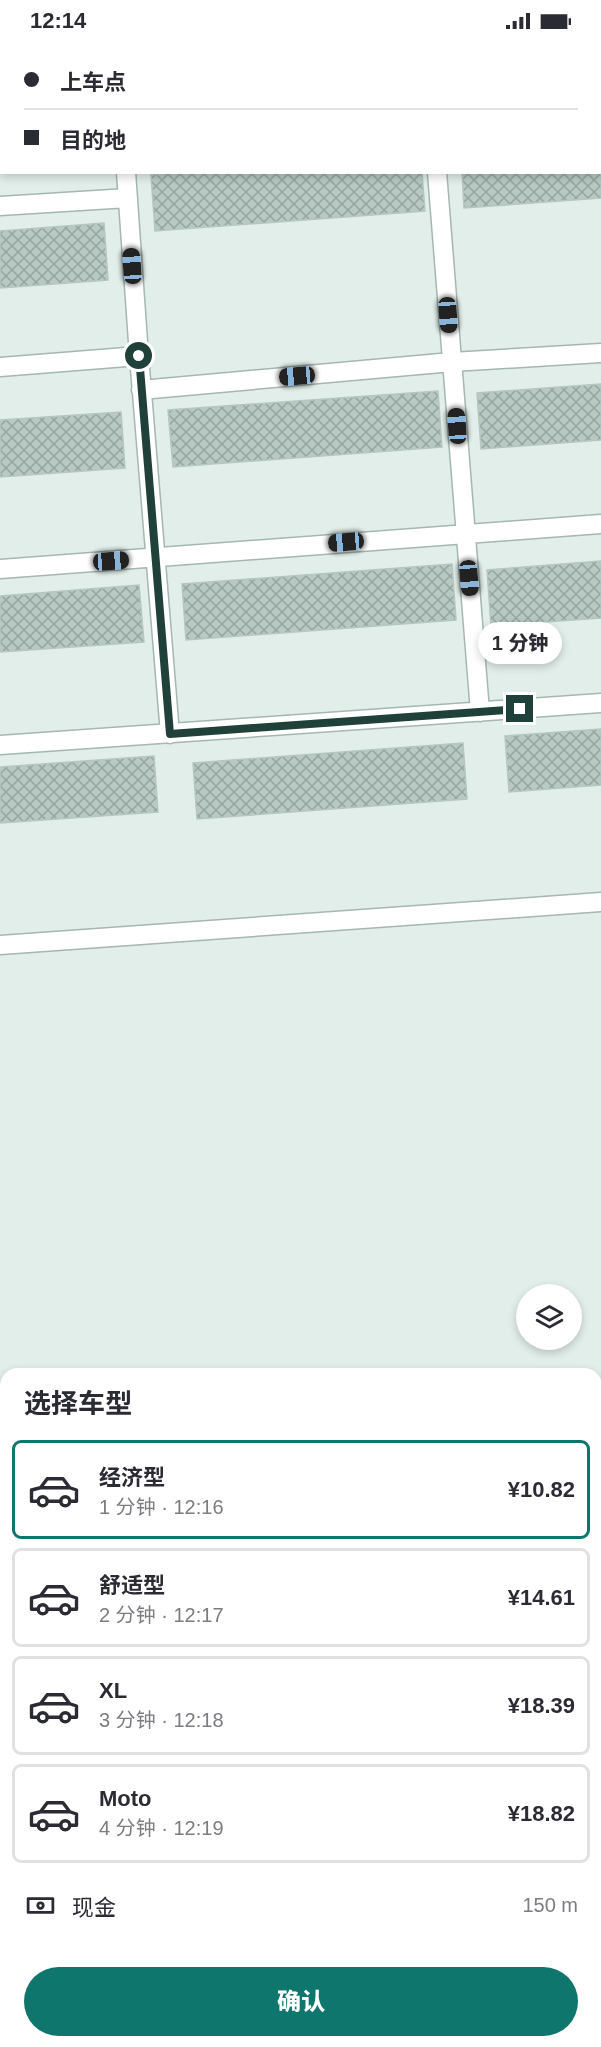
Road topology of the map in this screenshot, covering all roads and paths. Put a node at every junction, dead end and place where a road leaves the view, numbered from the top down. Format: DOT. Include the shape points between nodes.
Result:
graph roads {
  1 [pos="126,174"];
  2 [pos="437,174"];
  3 [pos="128,198"];
  4 [pos="0,206"];
  5 [pos="601,352"];
  6 [pos="139,356"];
  7 [pos="452,362"];
  8 [pos="0,367"];
  9 [pos="141,390"];
  10 [pos="601,524"];
  11 [pos="466,533"];
  12 [pos="155,557"];
  13 [pos="0,569"];
  14 [pos="601,703"];
  15 [pos="480,712"];
  16 [pos="170,734"];
  17 [pos="0,744"];
  18 [pos="601,902"];
  19 [pos="0,945"];
  1 -- 3 [label="street"];
  2 -- 7 [label="street"];
  3 -- 4 [label="street"];
  3 -- 6 [label="street"];
  5 -- 7 [label="street"];
  6 -- 8 [label="street"];
  6 -- 9 [label="street"];
  7 -- 9 [label="street"];
  7 -- 11 [label="street"];
  9 -- 12 [label="street"];
  10 -- 11 [label="street"];
  11 -- 12 [label="street"];
  11 -- 15 [label="street"];
  12 -- 13 [label="street"];
  12 -- 16 [label="street"];
  14 -- 15 [label="street"];
  15 -- 16 [label="street"];
  16 -- 17 [label="street"];
  18 -- 19 [label="street"];
}
